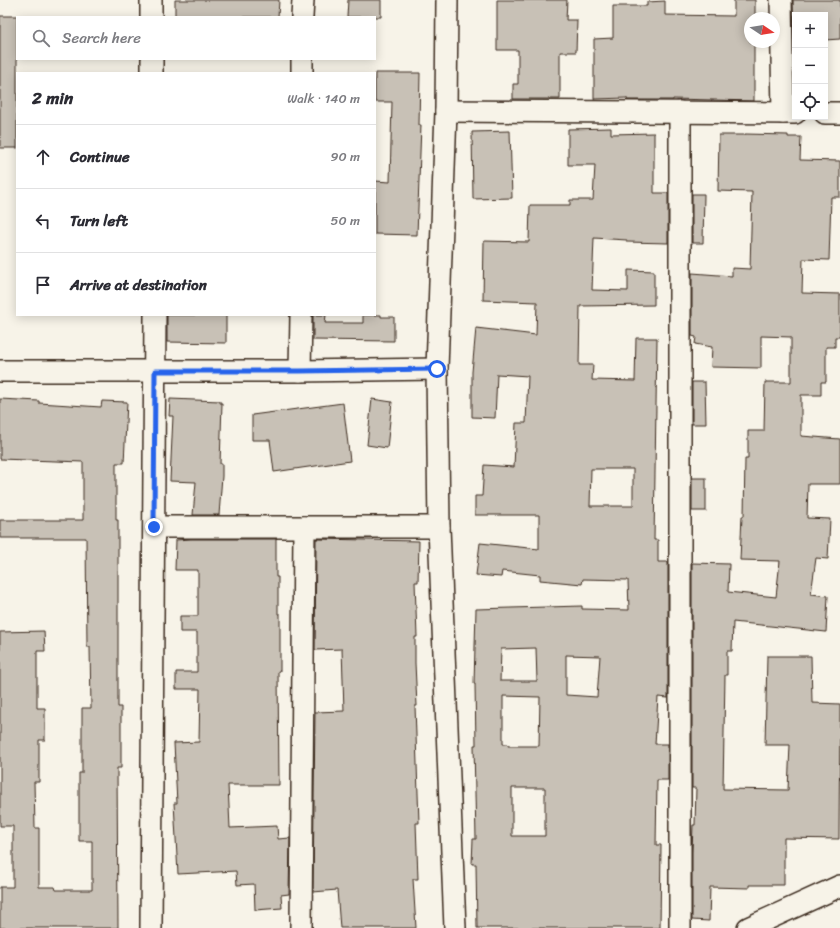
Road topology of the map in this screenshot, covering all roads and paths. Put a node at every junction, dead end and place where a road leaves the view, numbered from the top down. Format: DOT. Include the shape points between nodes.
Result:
graph roads {
  1 [pos="151,0"];
  2 [pos="303,0"];
  3 [pos="447,0"];
  4 [pos="781,0"];
  5 [pos="152,16"];
  6 [pos="302,16"];
  7 [pos="152,60"];
  8 [pos="302,60"];
  9 [pos="152,72"];
  10 [pos="302,72"];
  11 [pos="446,111"];
  12 [pos="680,112"];
  13 [pos="789,113"];
  14 [pos="828,113"];
  15 [pos="840,113"];
  16 [pos="154,316"];
  17 [pos="301,316"];
  18 [pos="437,369"];
  19 [pos="0,371"];
  20 [pos="155,371"];
  21 [pos="300,371"];
  22 [pos="154,527"];
  23 [pos="304,527"];
  24 [pos="440,527"];
  25 [pos="840,886"];
  26 [pos="151,928"];
  27 [pos="301,928"];
  28 [pos="455,928"];
  29 [pos="680,928"];
  30 [pos="748,928"];
  1 -- 5 [label="street"];
  2 -- 6 [label="street"];
  3 -- 11 [label="street"];
  4 -- 13 [label="street"];
  7 -- 9 [label="street"];
  8 -- 10 [label="street"];
  11 -- 12 [label="street"];
  11 -- 18 [label="street"];
  12 -- 13 [label="street"];
  12 -- 29 [label="street"];
  14 -- 15 [label="street"];
  16 -- 20 [label="street"];
  17 -- 21 [label="street"];
  18 -- 21 [label="street"];
  18 -- 24 [label="street"];
  19 -- 20 [label="street"];
  20 -- 21 [label="street"];
  20 -- 22 [label="street"];
  22 -- 23 [label="street"];
  22 -- 26 [label="street"];
  23 -- 24 [label="street"];
  23 -- 27 [label="street"];
  24 -- 28 [label="street"];
  25 -- 30 [label="street"];
}
